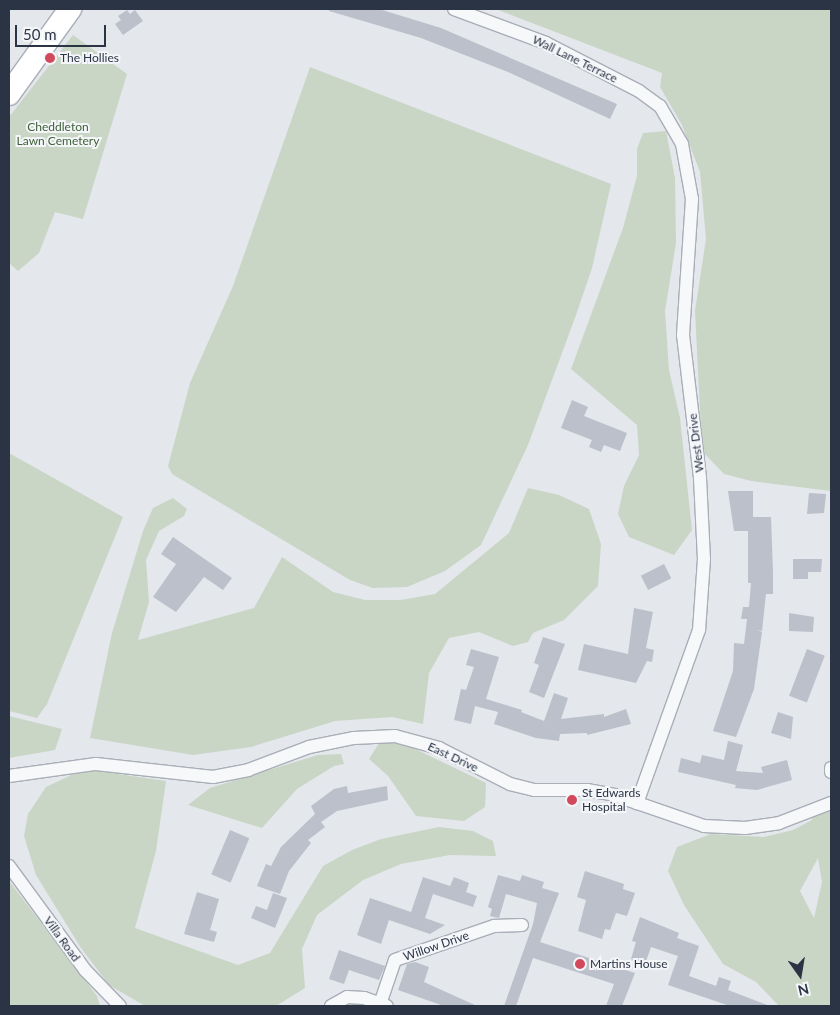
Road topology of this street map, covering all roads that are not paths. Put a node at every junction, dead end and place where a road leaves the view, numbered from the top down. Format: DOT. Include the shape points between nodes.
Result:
graph roads {
  1 [pos="70,9"];
  2 [pos="454,9"];
  3 [pos="639,91"];
  4 [pos="9,94"];
  5 [pos="831,768"];
  6 [pos="831,772"];
  7 [pos="9,776"];
  8 [pos="637,803"];
  9 [pos="831,803"];
  10 [pos="9,866"];
  11 [pos="522,925"];
  12 [pos="123,1005"];
  13 [pos="383,1005"];
  14 [pos="331,1006"];
  1 -- 4 [label="highway"];
  2 -- 3 [label="street, Wall Lane Terrace" via="546,42"];
  3 -- 8 [label="street, West Drive" via="660,106 682,144 692,198 683,335 700,478 704,559 699,630"];
  5 -- 6 [label="street"];
  7 -- 8 [label="street, East Drive" via="96,764 214,777 248,770 310,746 354,738 395,736 440,748 510,784 534,790 587,790"];
  8 -- 9 [label="street, East Drive" via="704,826 745,828 779,823"];
  10 -- 12 [label="street, Villa Road" via="85,970"];
  11 -- 13 [label="street, Willow Drive" via="494,926 395,960"];
  13 -- 14 [label="street, Willow Drive" via="347,997"];
}
